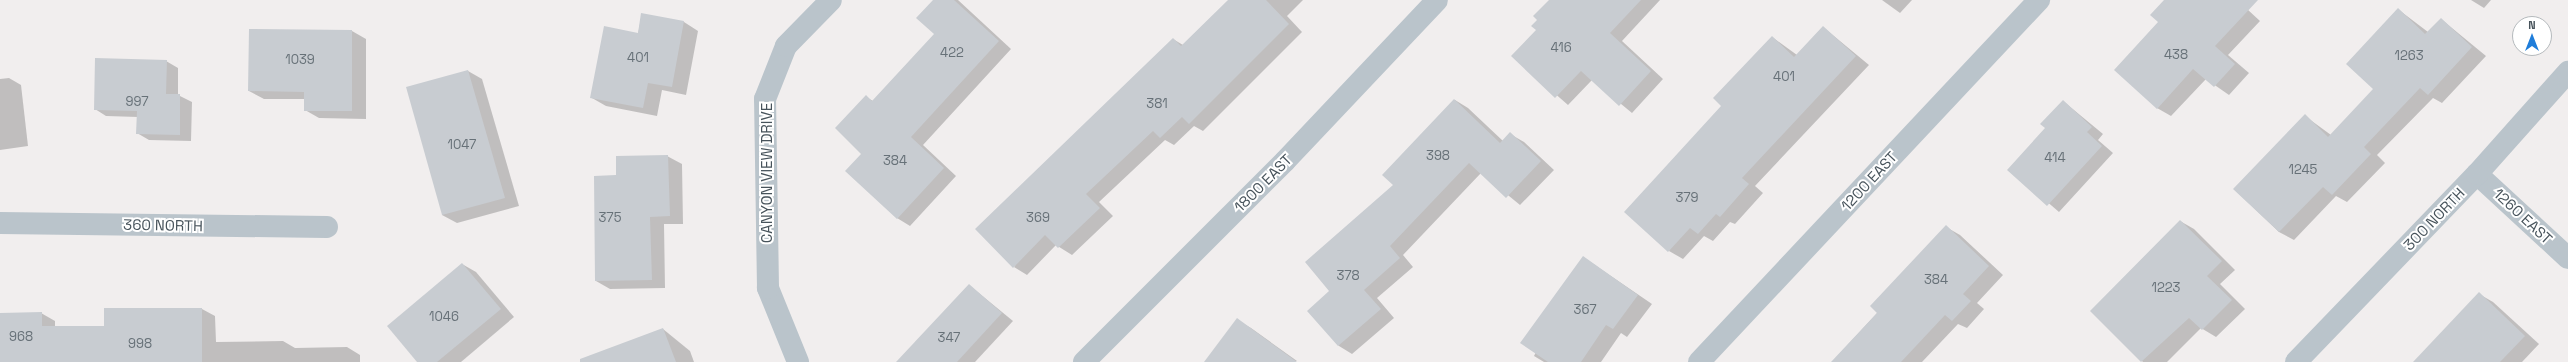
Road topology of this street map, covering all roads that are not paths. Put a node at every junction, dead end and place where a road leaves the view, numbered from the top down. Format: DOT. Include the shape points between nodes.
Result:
graph roads {
  1 [pos="831,0"];
  2 [pos="1437,0"];
  3 [pos="2039,0"];
  4 [pos="2568,72"];
  5 [pos="2477,174"];
  6 [pos="0,223"];
  7 [pos="327,227"];
  8 [pos="2568,258"];
  9 [pos="798,362"];
  10 [pos="1084,362"];
  11 [pos="1699,362"];
  12 [pos="2296,362"];
  1 -- 9 [label="street, CANYON VIEW DRIVE" via="786,46 765,99 768,288"];
  2 -- 10 [label="street, 1800 EAST" via="1285,161"];
  3 -- 11 [label="street, 1200 EAST"];
  4 -- 5 [label="street, 300 NORTH"];
  5 -- 8 [label="street, 1260 EAST"];
  5 -- 12 [label="street, 300 NORTH"];
  6 -- 7 [label="street, 360 NORTH"];
}
